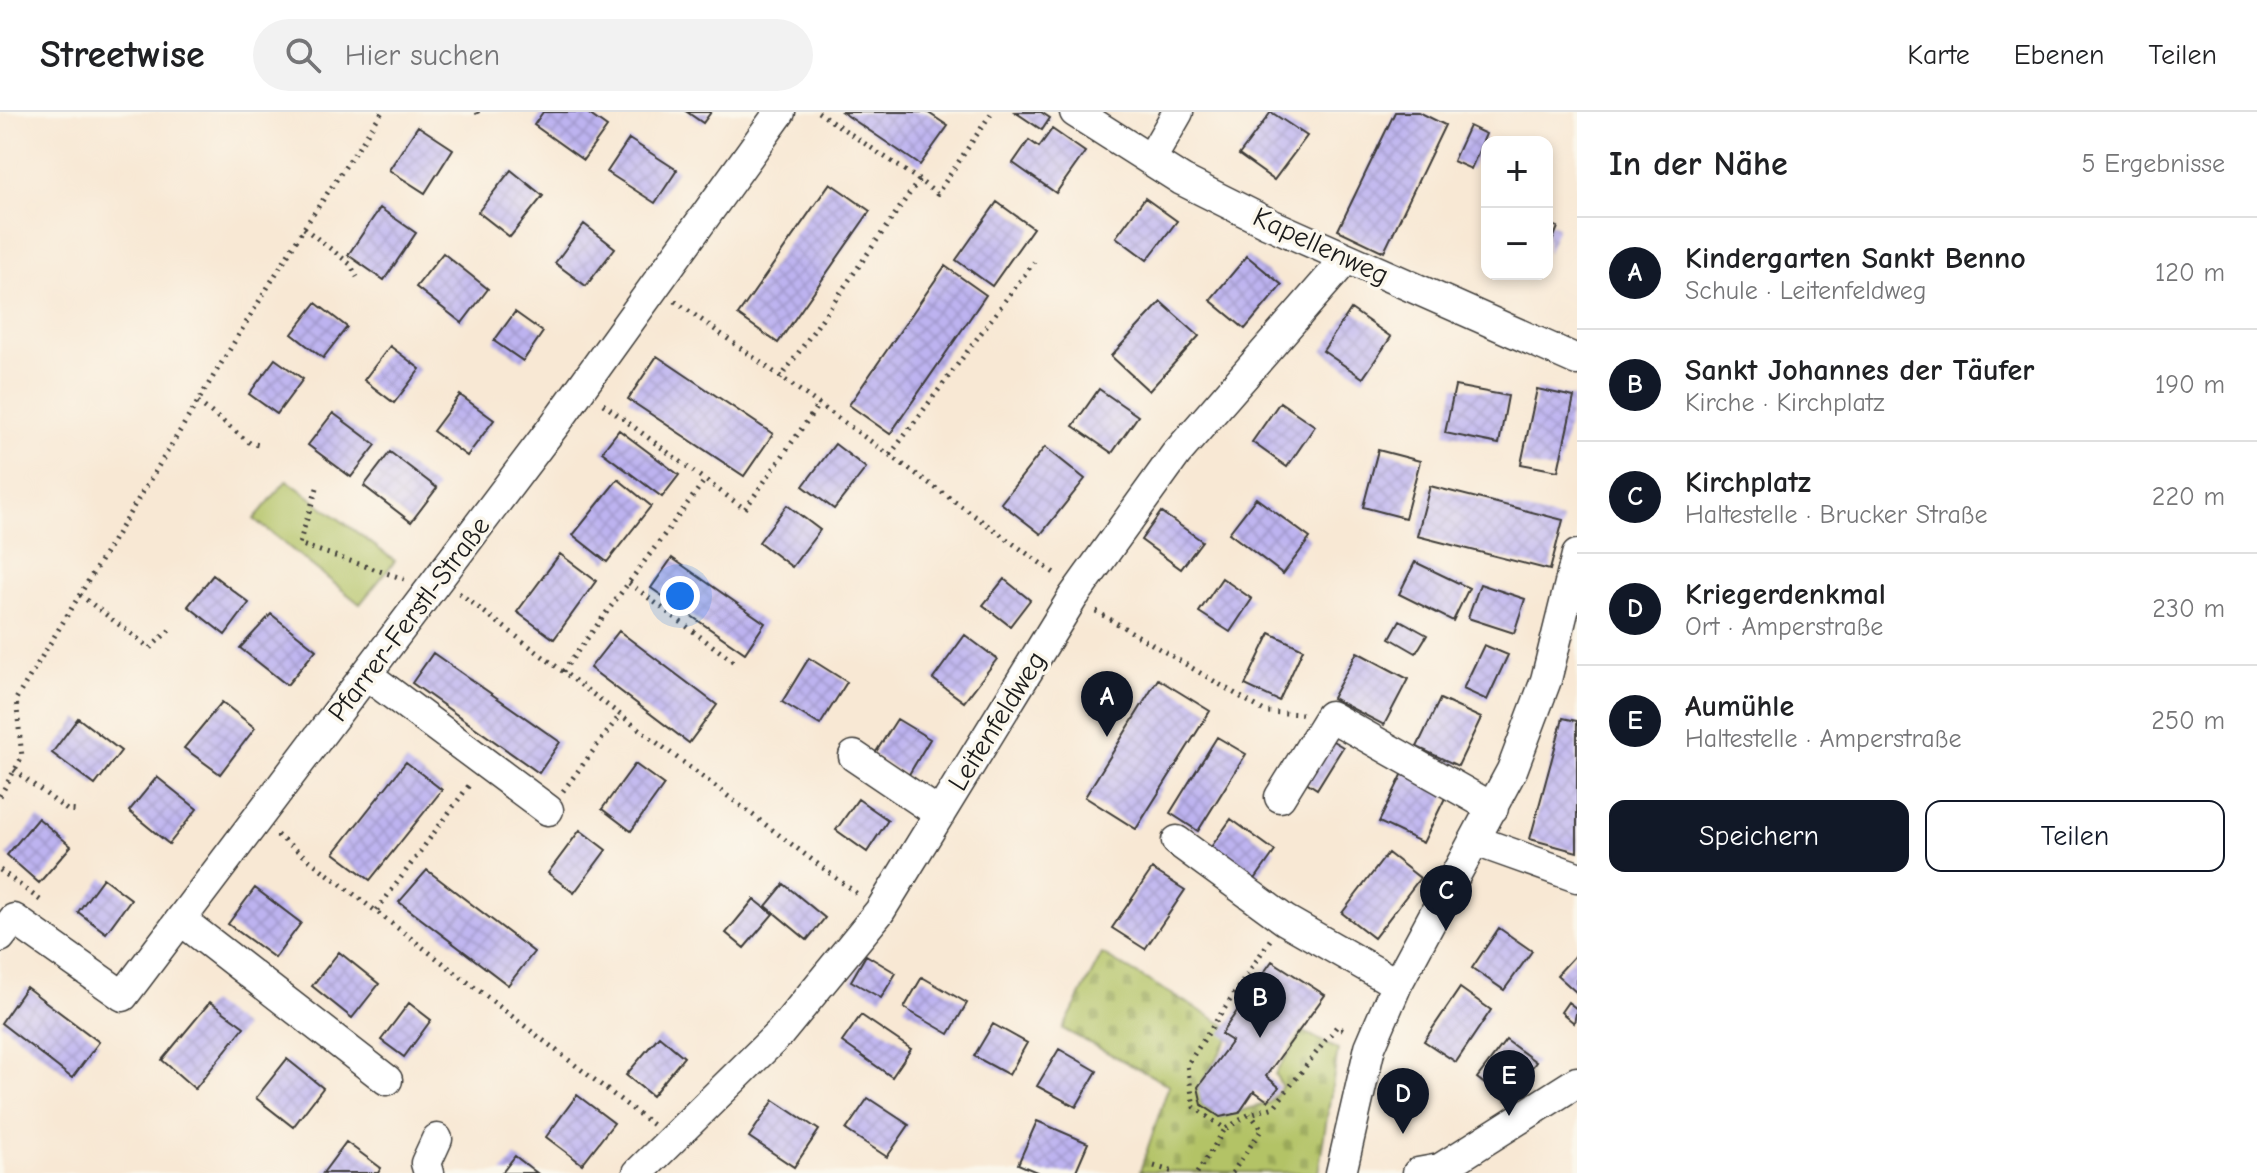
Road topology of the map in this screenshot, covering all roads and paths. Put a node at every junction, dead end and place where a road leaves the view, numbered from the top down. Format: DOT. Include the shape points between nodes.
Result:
graph roads {
  1 [pos="382,112"];
  2 [pos="780,112"];
  3 [pos="818,112"];
  4 [pos="992,112"];
  5 [pos="1075,112"];
  6 [pos="1178,112"];
  7 [pos="1151,159"];
  8 [pos="919,180"];
  9 [pos="304,228"];
  10 [pos="1346,259"];
  11 [pos="1034,262"];
  12 [pos="357,277"];
  13 [pos="655,286"];
  14 [pos="1577,360"];
  15 [pos="780,379"];
  16 [pos="582,387"];
  17 [pos="198,402"];
  18 [pos="819,404"];
  19 [pos="259,445"];
  20 [pos="890,455"];
  21 [pos="705,480"];
  22 [pos="317,488"];
  23 [pos="1577,555"];
  24 [pos="439,578"];
  25 [pos="405,579"];
  26 [pos="629,583"];
  27 [pos="80,595"];
  28 [pos="1073,597"];
  29 [pos="172,628"];
  30 [pos="734,662"];
  31 [pos="563,671"];
  32 [pos="367,675"];
  33 [pos="620,715"];
  34 [pos="1330,716"];
  35 [pos="854,756"];
  36 [pos="485,764"];
  37 [pos="14,770"];
  38 [pos="0,796"];
  39 [pos="1280,797"];
  40 [pos="1493,808"];
  41 [pos="548,810"];
  42 [pos="80,811"];
  43 [pos="940,814"];
  44 [pos="258,820"];
  45 [pos="1177,841"];
  46 [pos="1476,841"];
  47 [pos="0,870"];
  48 [pos="1577,877"];
  49 [pos="25,889"];
  50 [pos="377,910"];
  51 [pos="880,911"];
  52 [pos="181,920"];
  53 [pos="1285,920"];
  54 [pos="0,937"];
  55 [pos="1397,984"];
  56 [pos="1370,1047"];
  57 [pos="387,1080"];
  58 [pos="1577,1082"];
  59 [pos="1250,1114"];
  60 [pos="1225,1129"];
  61 [pos="437,1139"];
  62 [pos="673,1141"];
  63 [pos="1154,1166"];
  64 [pos="429,1173"];
  65 [pos="638,1173"];
  66 [pos="1177,1173"];
  67 [pos="1197,1173"];
  68 [pos="1232,1173"];
  69 [pos="1341,1173"];
  70 [pos="1418,1173"];
  1 -- 9 [label="path"];
  2 -- 13 [label="street, Pfarrer-Ferstl-Straße"];
  3 -- 8 [label="path"];
  4 -- 8 [label="path" via="937,194"];
  5 -- 7 [label="street, Kapellenweg"];
  6 -- 7 [label="street"];
  7 -- 10 [label="street, Kapellenweg" via="1182,180"];
  8 -- 15 [label="path"];
  9 -- 12 [label="path" via="350,264"];
  9 -- 17 [label="path"];
  10 -- 14 [label="street, Kapellenweg"];
  10 -- 28 [label="street, Leitenfeldweg" via="1176,454"];
  11 -- 20 [label="path"];
  13 -- 15 [label="path"];
  13 -- 16 [label="street, Pfarrer-Ferstl-Straße"];
  15 -- 18 [label="path"];
  16 -- 21 [label="path"];
  16 -- 24 [label="street, Pfarrer-Ferstl-Straße"];
  17 -- 19 [label="path"];
  17 -- 27 [label="path"];
  18 -- 20 [label="path"];
  18 -- 21 [label="path" via="745,509"];
  20 -- 28 [label="path" via="1062,579"];
  21 -- 26 [label="path"];
  22 -- 25 [label="path" via="299,544"];
  23 -- 40 [label="street" via="1543,690"];
  24 -- 31 [label="path"];
  24 -- 32 [label="street, Pfarrer-Ferstl-Straße"];
  26 -- 30 [label="path"];
  26 -- 31 [label="path"];
  27 -- 29 [label="path" via="150,648"];
  27 -- 37 [label="path" via="16,699 22,757"];
  28 -- 34 [label="path" via="1266,712"];
  28 -- 43 [label="street, Leitenfeldweg"];
  31 -- 33 [label="path"];
  32 -- 36 [label="street"];
  32 -- 44 [label="street, Pfarrer-Ferstl-Straße"];
  33 -- 41 [label="path"];
  33 -- 51 [label="path"];
  34 -- 39 [label="street"];
  34 -- 40 [label="street"];
  35 -- 43 [label="street"];
  36 -- 41 [label="street"];
  36 -- 50 [label="path"];
  37 -- 38 [label="path"];
  37 -- 42 [label="path" via="67,810"];
  40 -- 46 [label="street"];
  43 -- 51 [label="street, Leitenfeldweg"];
  44 -- 50 [label="path"];
  44 -- 52 [label="street, Pfarrer-Ferstl-Straße"];
  45 -- 53 [label="street"];
  46 -- 48 [label="street"];
  46 -- 55 [label="street"];
  47 -- 49 [label="path"];
  50 -- 62 [label="path"];
  51 -- 62 [label="street, Leitenfeldweg" via="780,1033"];
  52 -- 54 [label="street, Pfarrer-Ferstl-Straße" via="123,996 14,919"];
  52 -- 57 [label="street"];
  53 -- 55 [label="street"];
  53 -- 60 [label="path" via="1187,1065 1194,1107"];
  55 -- 56 [label="street"];
  56 -- 59 [label="path" via="1337,1026 1274,1107"];
  56 -- 69 [label="street"];
  58 -- 70 [label="street" via="1440,1169"];
  59 -- 60 [label="path"];
  59 -- 68 [label="path" via="1262,1129"];
  60 -- 67 [label="path"];
  61 -- 64 [label="street" via="426,1163"];
  62 -- 65 [label="street, Leitenfeldweg"];
  63 -- 66 [label="path"];
}
